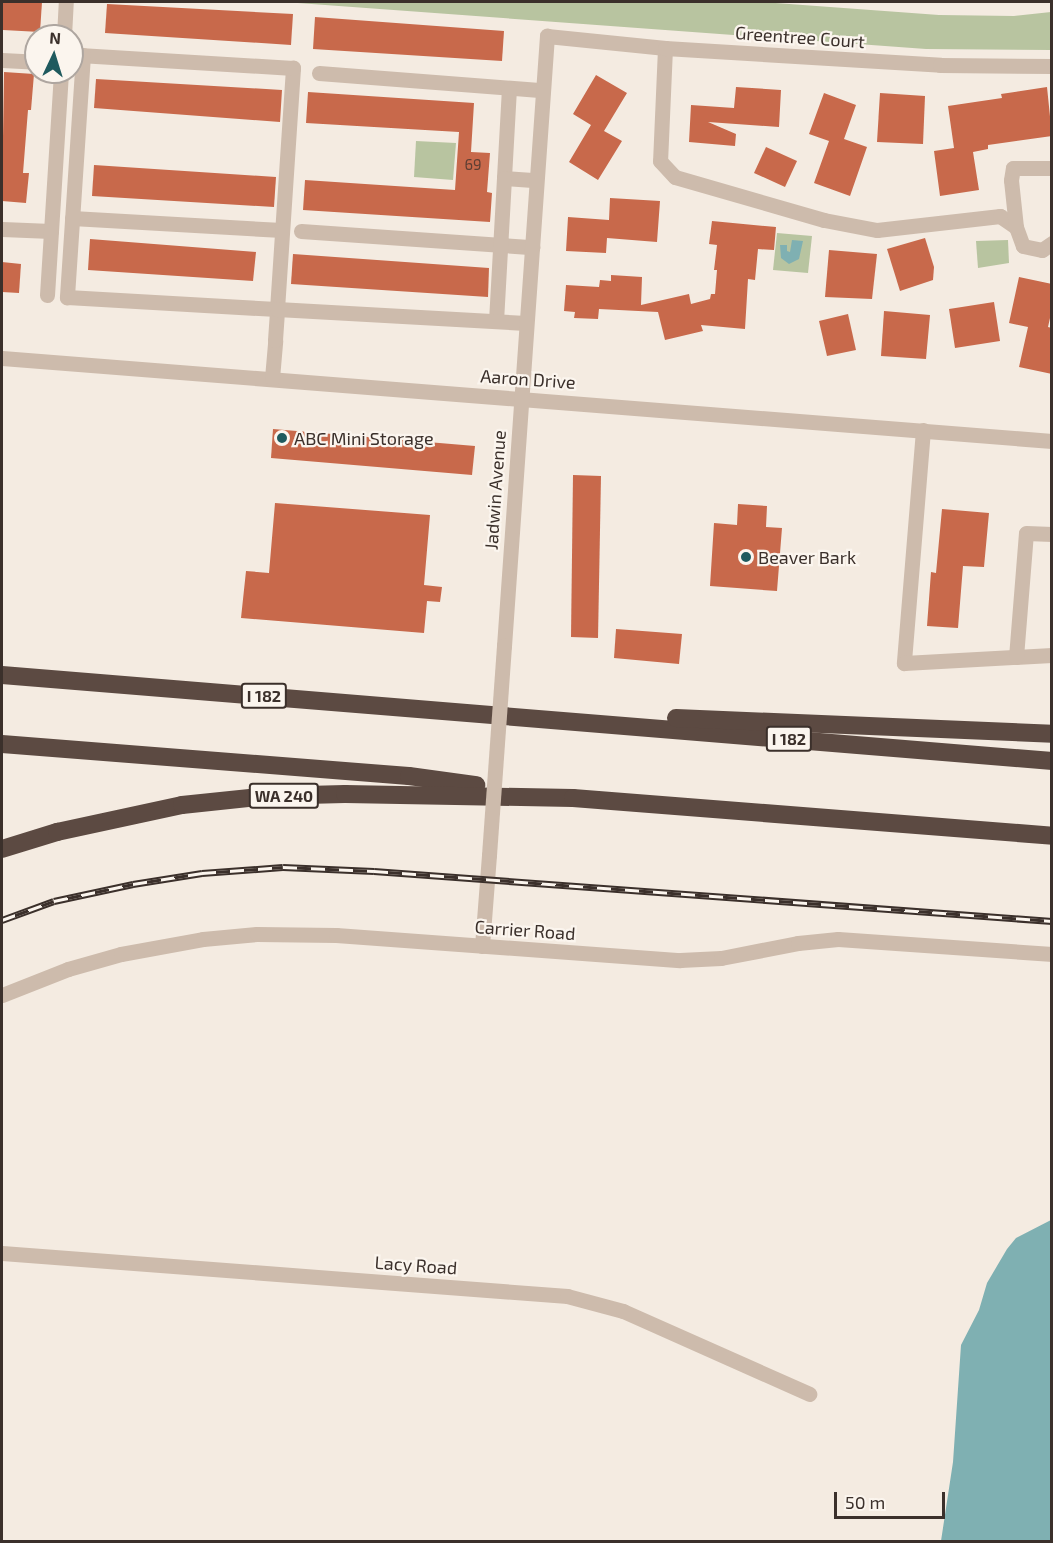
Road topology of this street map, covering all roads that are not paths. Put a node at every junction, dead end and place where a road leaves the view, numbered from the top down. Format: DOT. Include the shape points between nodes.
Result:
graph roads {
  1 [pos="66,2"];
  2 [pos="65,24"];
  3 [pos="547,36"];
  4 [pos="665,48"];
  5 [pos="2,60"];
  6 [pos="24,61"];
  7 [pos="1052,66"];
  8 [pos="319,73"];
  9 [pos="60,84"];
  10 [pos="509,88"];
  11 [pos="542,90"];
  12 [pos="1052,168"];
  13 [pos="504,178"];
  14 [pos="536,180"];
  15 [pos="72,218"];
  16 [pos="1016,227"];
  17 [pos="2,229"];
  18 [pos="282,230"];
  19 [pos="51,231"];
  20 [pos="301,231"];
  21 [pos="1052,243"];
  22 [pos="500,244"];
  23 [pos="532,247"];
  24 [pos="47,296"];
  25 [pos="277,309"];
  26 [pos="496,321"];
  27 [pos="526,323"];
  28 [pos="2,358"];
  29 [pos="272,378"];
  30 [pos="521,398"];
  31 [pos="923,430"];
  32 [pos="1052,441"];
  33 [pos="1052,534"];
  34 [pos="1052,655"];
  35 [pos="1016,657"];
  36 [pos="2,675"];
  37 [pos="527,718"];
  38 [pos="1052,729"];
  39 [pos="1007,734"];
  40 [pos="1052,734"];
  41 [pos="2,744"];
  42 [pos="1052,761"];
  43 [pos="573,798"];
  44 [pos="1052,836"];
  45 [pos="2,849"];
  46 [pos="482,946"];
  47 [pos="1052,954"];
  48 [pos="2,995"];
  49 [pos="2,1253"];
  50 [pos="809,1394"];
  1 -- 2 [label="street"];
  3 -- 4 [label="street, Greentree Court"];
  3 -- 11 [label="street, Jadwin Avenue"];
  4 -- 7 [label="street, Greentree Court" via="940,65"];
  4 -- 16 [label="street" via="660,161 675,177 824,220 877,230 1000,216"];
  5 -- 6 [label="street"];
  8 -- 10 [label="street"];
  9 -- 19 [label="street"];
  10 -- 11 [label="street"];
  10 -- 13 [label="street"];
  11 -- 14 [label="street, Jadwin Avenue"];
  12 -- 16 [label="street" via="1013,168"];
  13 -- 14 [label="street"];
  13 -- 22 [label="street"];
  14 -- 23 [label="street, Jadwin Avenue"];
  15 -- 18 [label="street"];
  15 -- 18 [label="street" via="83,55 293,68"];
  15 -- 25 [label="street" via="67,297"];
  16 -- 21 [label="street" via="1023,246 1042,250"];
  17 -- 19 [label="street"];
  18 -- 25 [label="street"];
  19 -- 24 [label="street"];
  20 -- 22 [label="street"];
  22 -- 23 [label="street"];
  22 -- 26 [label="street"];
  23 -- 27 [label="street, Jadwin Avenue"];
  25 -- 26 [label="street"];
  25 -- 29 [label="street"];
  26 -- 27 [label="street"];
  27 -- 30 [label="street, Jadwin Avenue"];
  28 -- 29 [label="street, Aaron Drive"];
  29 -- 30 [label="street, Aaron Drive"];
  30 -- 31 [label="street, Aaron Drive"];
  30 -- 46 [label="street, Jadwin Avenue, bridge"];
  31 -- 32 [label="street, Aaron Drive"];
  31 -- 35 [label="street" via="904,663"];
  33 -- 35 [label="street" via="1026,533"];
  34 -- 35 [label="street"];
  36 -- 37 [label="highway, I 182"];
  37 -- 39 [label="highway" via="622,715"];
  37 -- 42 [label="highway, I 182"];
  38 -- 39 [label="highway"];
  39 -- 40 [label="highway"];
  41 -- 43 [label="highway" via="409,776"];
  43 -- 44 [label="highway"];
  43 -- 45 [label="highway, WA 240" via="427,794 267,796 109,819"];
  46 -- 47 [label="street, Carrier Road" via="700,960 838,939"];
  46 -- 48 [label="street, Carrier Road" via="308,934 203,939 94,961"];
  49 -- 50 [label="street, Lacy Road" via="567,1296 623,1311"];
}
